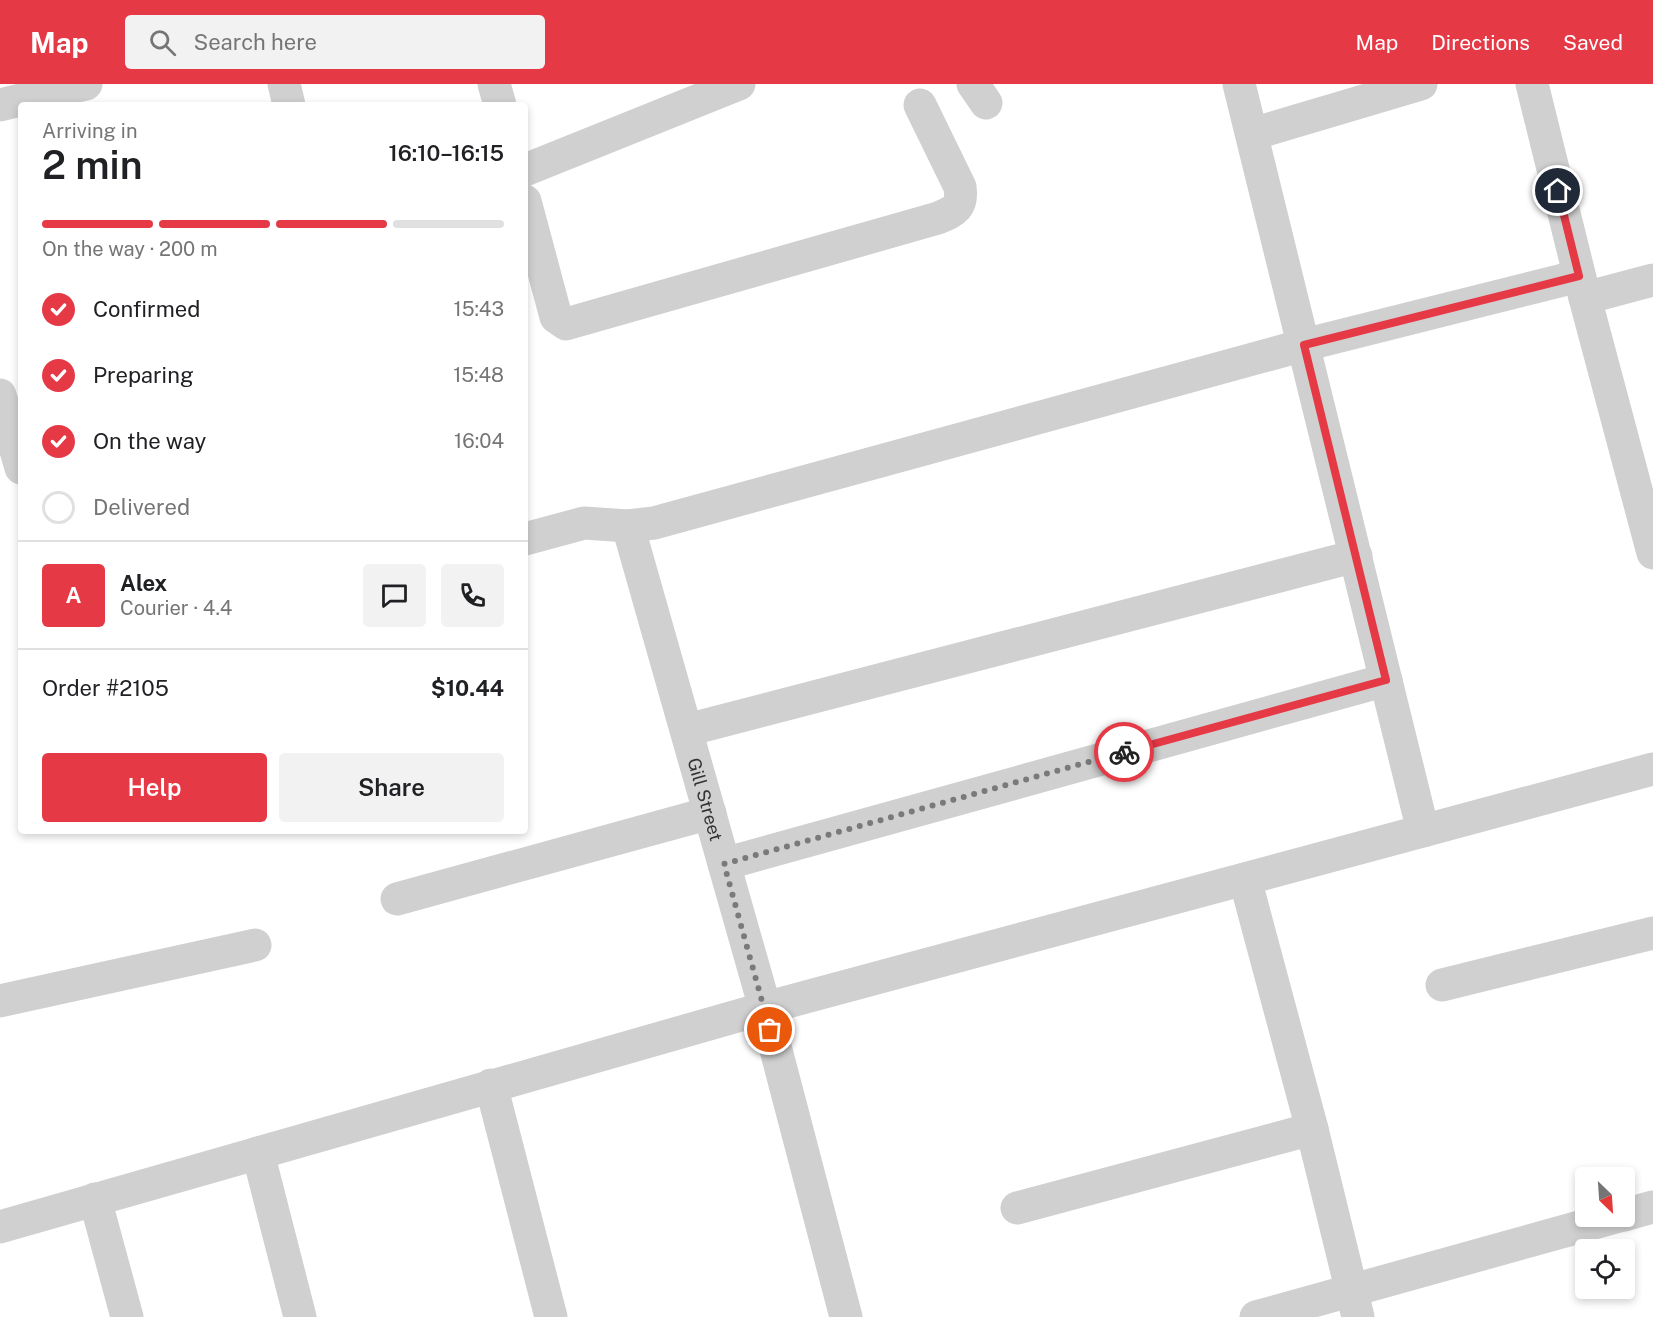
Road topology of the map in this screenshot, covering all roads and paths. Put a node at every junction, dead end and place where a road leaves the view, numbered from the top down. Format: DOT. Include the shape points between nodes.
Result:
graph roads {
  1 [pos="86,84"];
  2 [pos="284,84"];
  3 [pos="494,84"];
  4 [pos="739,84"];
  5 [pos="1239,84"];
  6 [pos="1421,84"];
  7 [pos="1532,84"];
  8 [pos="288,102"];
  9 [pos="499,102"];
  10 [pos="0,105"];
  11 [pos="920,105"];
  12 [pos="1252,134"];
  13 [pos="528,169"];
  14 [pos="528,212"];
  15 [pos="1653,280"];
  16 [pos="1582,287"];
  17 [pos="1304,345"];
  18 [pos="0,395"];
  19 [pos="18,458"];
  20 [pos="628,526"];
  21 [pos="528,538"];
  22 [pos="1653,553"];
  23 [pos="1356,556"];
  24 [pos="1386,680"];
  25 [pos="687,730"];
  26 [pos="1653,769"];
  27 [pos="710,813"];
  28 [pos="1423,831"];
  29 [pos="724,864"];
  30 [pos="1245,879"];
  31 [pos="397,899"];
  32 [pos="1653,933"];
  33 [pos="255,945"];
  34 [pos="1442,986"];
  35 [pos="0,1001"];
  36 [pos="765,1008"];
  37 [pos="491,1085"];
  38 [pos="1312,1130"];
  39 [pos="258,1153"];
  40 [pos="94,1199"];
  41 [pos="1653,1207"];
  42 [pos="1017,1208"];
  43 [pos="1635,1212"];
  44 [pos="0,1227"];
  45 [pos="1587,1227"];
  46 [pos="1355,1304"];
  47 [pos="127,1317"];
  48 [pos="300,1317"];
  49 [pos="551,1317"];
  50 [pos="846,1317"];
  51 [pos="1256,1317"];
  1 -- 10 [label="street"];
  2 -- 8 [label="street"];
  3 -- 9 [label="street"];
  4 -- 13 [label="street"];
  5 -- 12 [label="street"];
  6 -- 12 [label="street"];
  7 -- 16 [label="street"];
  11 -- 14 [label="street" via="960,187 958,206 951,212 566,324 556,317"];
  12 -- 17 [label="street"];
  15 -- 16 [label="street"];
  16 -- 17 [label="street"];
  16 -- 22 [label="street"];
  17 -- 20 [label="street" via="654,523"];
  17 -- 23 [label="street"];
  18 -- 19 [label="street"];
  20 -- 21 [label="street" via="584,523"];
  20 -- 25 [label="street, Gill Street"];
  23 -- 24 [label="street"];
  23 -- 25 [label="street"];
  24 -- 28 [label="street"];
  24 -- 29 [label="street"];
  25 -- 27 [label="street, Gill Street"];
  26 -- 28 [label="street"];
  27 -- 29 [label="street, Gill Street"];
  27 -- 31 [label="street"];
  28 -- 30 [label="street"];
  29 -- 36 [label="street, Gill Street"];
  30 -- 36 [label="street"];
  30 -- 38 [label="street"];
  32 -- 34 [label="street"];
  33 -- 35 [label="street"];
  36 -- 37 [label="street"];
  36 -- 50 [label="street, Gill Street"];
  37 -- 39 [label="street"];
  37 -- 49 [label="street"];
  38 -- 42 [label="street"];
  38 -- 46 [label="street"];
  39 -- 40 [label="street"];
  39 -- 48 [label="street"];
  40 -- 44 [label="street"];
  40 -- 47 [label="street"];
  41 -- 43 [label="street"];
  45 -- 46 [label="street"];
  46 -- 51 [label="street"];
}
